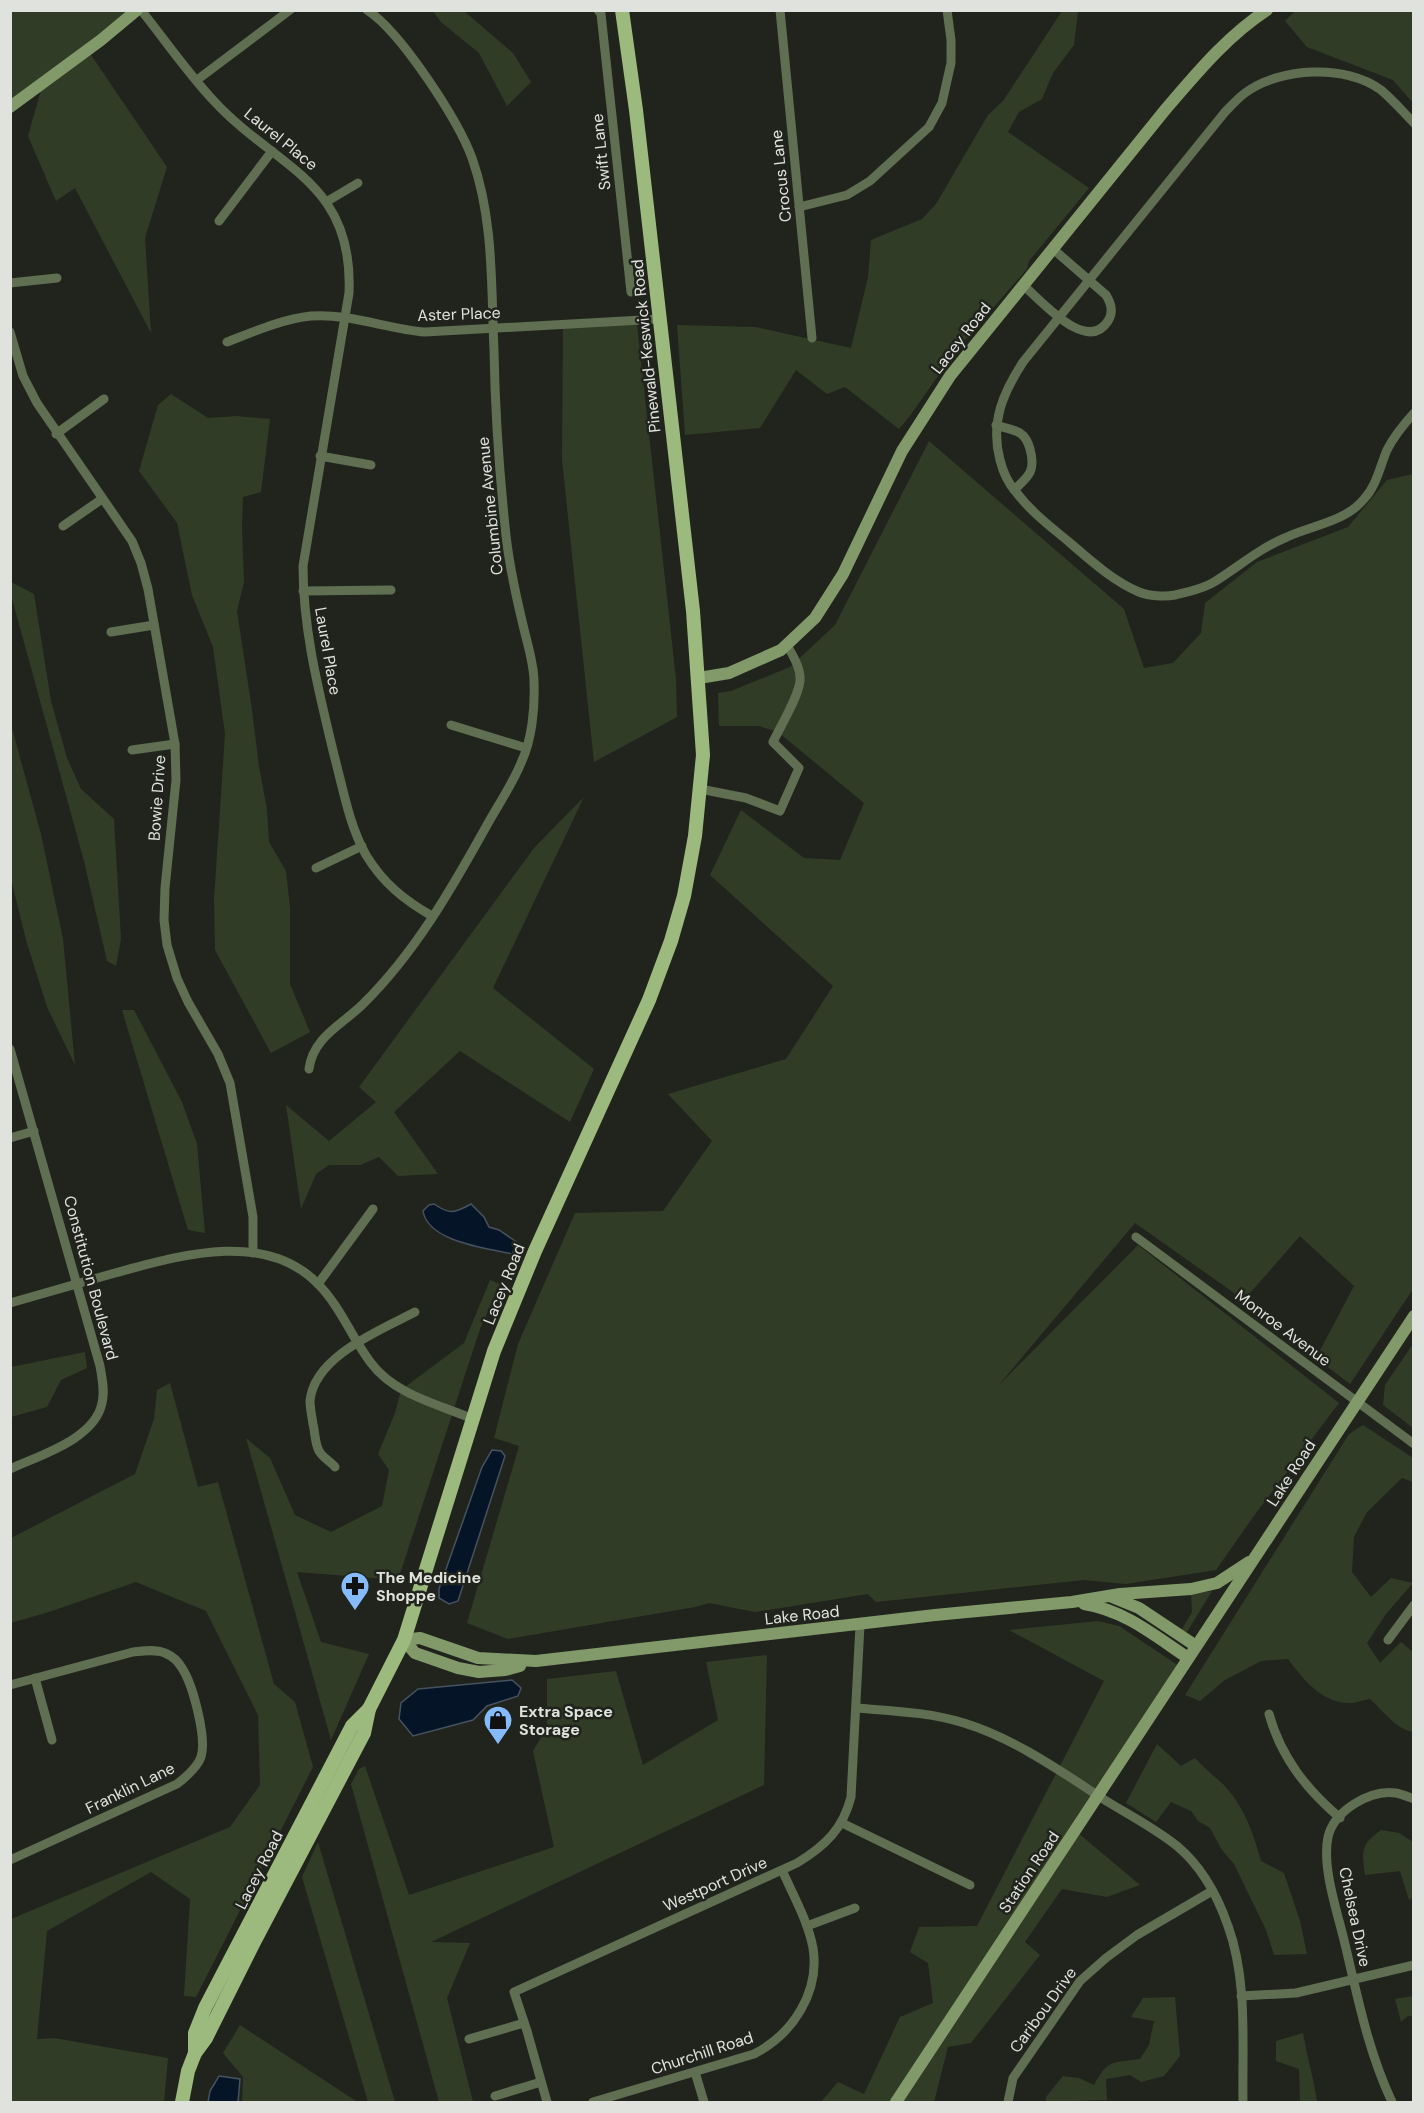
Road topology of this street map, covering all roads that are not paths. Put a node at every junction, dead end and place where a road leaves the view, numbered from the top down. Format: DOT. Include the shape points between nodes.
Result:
graph roads {
  1 [pos="139,10"];
  2 [pos="290,10"];
  3 [pos="368,10"];
  4 [pos="598,10"];
  5 [pos="622,10"];
  6 [pos="780,10"];
  7 [pos="947,10"];
  8 [pos="1267,10"];
  9 [pos="197,80"];
  10 [pos="10,107"];
  11 [pos="1413,123"];
  12 [pos="272,151"];
  13 [pos="358,183"];
  14 [pos="326,202"];
  15 [pos="799,207"];
  16 [pos="219,221"];
  17 [pos="1053,249"];
  18 [pos="57,278"];
  19 [pos="1089,280"];
  20 [pos="10,283"];
  21 [pos="1024,286"];
  22 [pos="631,292"];
  23 [pos="1059,316"];
  24 [pos="346,318"];
  25 [pos="660,319"];
  26 [pos="493,328"];
  27 [pos="10,332"];
  28 [pos="812,338"];
  29 [pos="227,342"];
  30 [pos="104,399"];
  31 [pos="1413,413"];
  32 [pos="996,425"];
  33 [pos="56,434"];
  34 [pos="320,456"];
  35 [pos="371,465"];
  36 [pos="1014,490"];
  37 [pos="102,499"];
  38 [pos="63,526"];
  39 [pos="391,590"];
  40 [pos="303,591"];
  41 [pos="154,625"];
  42 [pos="111,632"];
  43 [pos="787,645"];
  44 [pos="699,678"];
  45 [pos="451,725"];
  46 [pos="175,744"];
  47 [pos="526,748"];
  48 [pos="132,750"];
  49 [pos="700,789"];
  50 [pos="362,846"];
  51 [pos="316,868"];
  52 [pos="432,916"];
  53 [pos="10,1049"];
  54 [pos="309,1069"];
  55 [pos="34,1131"];
  56 [pos="10,1138"];
  57 [pos="373,1209"];
  58 [pos="1136,1237"];
  59 [pos="253,1253"];
  60 [pos="78,1283"];
  61 [pos="318,1284"];
  62 [pos="10,1303"];
  63 [pos="415,1312"];
  64 [pos="1413,1316"];
  65 [pos="357,1343"];
  66 [pos="1356,1402"];
  67 [pos="473,1419"];
  68 [pos="1413,1444"];
  69 [pos="335,1467"];
  70 [pos="10,1469"];
  71 [pos="1255,1558"];
  72 [pos="1109,1596"];
  73 [pos="1072,1602"];
  74 [pos="1413,1605"];
  75 [pos="860,1625"];
  76 [pos="404,1640"];
  77 [pos="1388,1640"];
  78 [pos="1196,1646"];
  79 [pos="1188,1658"];
  80 [pos="35,1678"];
  81 [pos="10,1685"];
  82 [pos="856,1708"];
  83 [pos="1269,1714"];
  84 [pos="52,1740"];
  85 [pos="1099,1796"];
  86 [pos="1413,1798"];
  87 [pos="1340,1818"];
  88 [pos="842,1823"];
  89 [pos="10,1860"];
  90 [pos="782,1870"];
  91 [pos="970,1885"];
  92 [pos="1212,1891"];
  93 [pos="855,1908"];
  94 [pos="807,1926"];
  95 [pos="1413,1965"];
  96 [pos="1353,1979"];
  97 [pos="1241,1996"];
  98 [pos="524,2023"];
  99 [pos="469,2039"];
  100 [pos="695,2072"];
  101 [pos="542,2082"];
  102 [pos="495,2096"];
  103 [pos="182,2103"];
  104 [pos="547,2103"];
  105 [pos="593,2103"];
  106 [pos="704,2103"];
  107 [pos="897,2103"];
  108 [pos="1008,2103"];
  109 [pos="1243,2103"];
  110 [pos="1392,2103"];
  1 -- 9 [label="street, Laurel Place"];
  1 -- 10 [label="street"];
  2 -- 9 [label="street"];
  3 -- 26 [label="street, Columbine Avenue" via="394,33 438,95 472,157 486,210"];
  4 -- 22 [label="street, Swift Lane"];
  5 -- 25 [label="main road, Pinewald-Keswick Road"];
  6 -- 15 [label="street, Crocus Lane"];
  7 -- 15 [label="street" via="951,63 942,103 928,127 870,181 847,195"];
  8 -- 17 [label="street, Lacey Road" via="1201,69"];
  9 -- 12 [label="street, Laurel Place" via="226,113"];
  11 -- 19 [label="street" via="1379,89 1345,74 1311,72 1262,83 1225,112"];
  12 -- 14 [label="street, Laurel Place" via="311,183"];
  12 -- 16 [label="street"];
  13 -- 14 [label="street"];
  14 -- 24 [label="street, Laurel Place" via="347,254 350,272"];
  15 -- 28 [label="street, Crocus Lane"];
  17 -- 19 [label="street"];
  17 -- 21 [label="street, Lacey Road"];
  18 -- 20 [label="street"];
  19 -- 23 [label="street"];
  19 -- 23 [label="street" via="1110,302 1112,312 1105,325 1096,332 1081,332"];
  21 -- 23 [label="street"];
  21 -- 43 [label="street, Lacey Road" via="927,410 902,451 843,574 815,618"];
  23 -- 32 [label="street" via="1008,386"];
  24 -- 26 [label="street, Aster Place" via="425,332"];
  24 -- 29 [label="street, Aster Place" via="309,316"];
  24 -- 34 [label="street, Laurel Place"];
  25 -- 26 [label="street, Aster Place"];
  25 -- 44 [label="main road, Pinewald-Keswick Road"];
  26 -- 47 [label="street, Columbine Avenue" via="509,567 534,681"];
  27 -- 33 [label="street, Bowie Drive" via="23,376"];
  30 -- 33 [label="street"];
  31 -- 36 [label="street" via="1393,440 1370,492 1355,508 1257,552 1214,583 1174,595 1142,594 1130,588 1097,566 1030,509"];
  32 -- 36 [label="street" via="999,459"];
  32 -- 36 [label="street" via="1023,435 1033,460 1028,477"];
  33 -- 37 [label="street, Bowie Drive"];
  34 -- 35 [label="street"];
  34 -- 40 [label="street, Laurel Place" via="303,566"];
  37 -- 38 [label="street"];
  37 -- 41 [label="street, Bowie Drive" via="141,563"];
  39 -- 40 [label="street"];
  40 -- 50 [label="street, Laurel Place" via="314,673 347,806"];
  41 -- 42 [label="street"];
  41 -- 46 [label="street, Bowie Drive"];
  43 -- 44 [label="street, Lacey Road" via="729,674"];
  43 -- 49 [label="street" via="800,680 773,742 799,768 780,811 746,798"];
  44 -- 49 [label="main road, Pinewald-Keswick Road" via="703,755"];
  45 -- 47 [label="street"];
  46 -- 48 [label="street"];
  46 -- 59 [label="street, Bowie Drive" via="176,780 165,888 167,945 177,978 230,1083 254,1217"];
  47 -- 52 [label="street, Columbine Avenue" via="516,774"];
  49 -- 67 [label="main road, Lacey Road" via="688,879 677,925 657,980 521,1284"];
  50 -- 51 [label="street"];
  50 -- 52 [label="street, Laurel Place" via="386,884"];
  52 -- 54 [label="street, Columbine Avenue" via="399,965 321,1039"];
  53 -- 55 [label="street, Constitution Boulevard"];
  55 -- 56 [label="street"];
  55 -- 60 [label="street, Constitution Boulevard"];
  57 -- 61 [label="street"];
  58 -- 66 [label="street, Monroe Avenue"];
  59 -- 60 [label="street" via="190,1254"];
  59 -- 61 [label="street" via="285,1262"];
  60 -- 62 [label="street"];
  60 -- 70 [label="street, Constitution Boulevard" via="103,1381 102,1404 92,1425 80,1436"];
  61 -- 65 [label="street"];
  63 -- 65 [label="street"];
  64 -- 66 [label="street, Lake Road"];
  65 -- 67 [label="street" via="372,1365 401,1388"];
  65 -- 69 [label="street" via="327,1366 318,1378 310,1402 319,1451"];
  66 -- 68 [label="street, Monroe Avenue"];
  66 -- 71 [label="street, Lake Road"];
  67 -- 76 [label="main road, Lacey Road"];
  71 -- 72 [label="street, Lake Road" via="1206,1586"];
  71 -- 78 [label="street, Lake Road"];
  72 -- 73 [label="street, Lake Road"];
  72 -- 78 [label="street" via="1129,1602"];
  73 -- 75 [label="street, Lake Road"];
  73 -- 79 [label="street, Lake Road" via="1114,1612"];
  74 -- 77 [label="street"];
  75 -- 76 [label="street, Lake Road" via="536,1661 479,1672 415,1653"];
  75 -- 82 [label="street, Westport Drive"];
  76 -- 103 [label="main road, Lacey Road" via="369,1709 364,1733 248,1940 205,2008 195,2033 195,2053"];
  78 -- 79 [label="street, Lake Road"];
  79 -- 85 [label="street, Station Road"];
  80 -- 81 [label="street, Franklin Lane"];
  80 -- 84 [label="street"];
  80 -- 89 [label="street, Franklin Lane" via="133,1652 164,1652 176,1660 186,1676 203,1746 189,1775 177,1784"];
  82 -- 85 [label="street" via="924,1714 973,1726 1013,1744"];
  82 -- 88 [label="street, Westport Drive" via="851,1797"];
  83 -- 87 [label="street" via="1289,1763"];
  85 -- 92 [label="street" via="1178,1847 1203,1874"];
  85 -- 107 [label="street, Station Road"];
  86 -- 87 [label="street, Chelsea Drive" via="1395,1792 1381,1794 1363,1799"];
  87 -- 96 [label="street, Chelsea Drive" via="1329,1834 1327,1849"];
  88 -- 90 [label="street, Westport Drive" via="820,1848"];
  88 -- 91 [label="street"];
  90 -- 94 [label="street, Churchill Road"];
  90 -- 98 [label="street, Westport Drive" via="514,1992"];
  92 -- 97 [label="street" via="1237,1953"];
  92 -- 108 [label="street, Caribou Drive" via="1137,1935 1080,1981 1013,2078"];
  93 -- 94 [label="street"];
  94 -- 100 [label="street, Churchill Road" via="814,1966 810,1988 794,2021 765,2048"];
  95 -- 96 [label="street"];
  96 -- 97 [label="street" via="1296,1993"];
  96 -- 110 [label="street, Chelsea Drive" via="1371,2053"];
  97 -- 109 [label="street"];
  98 -- 99 [label="street"];
  98 -- 101 [label="street, Westport Drive"];
  100 -- 105 [label="street, Churchill Road"];
  100 -- 106 [label="street"];
  101 -- 102 [label="street"];
  101 -- 104 [label="street, Westport Drive"];
}
